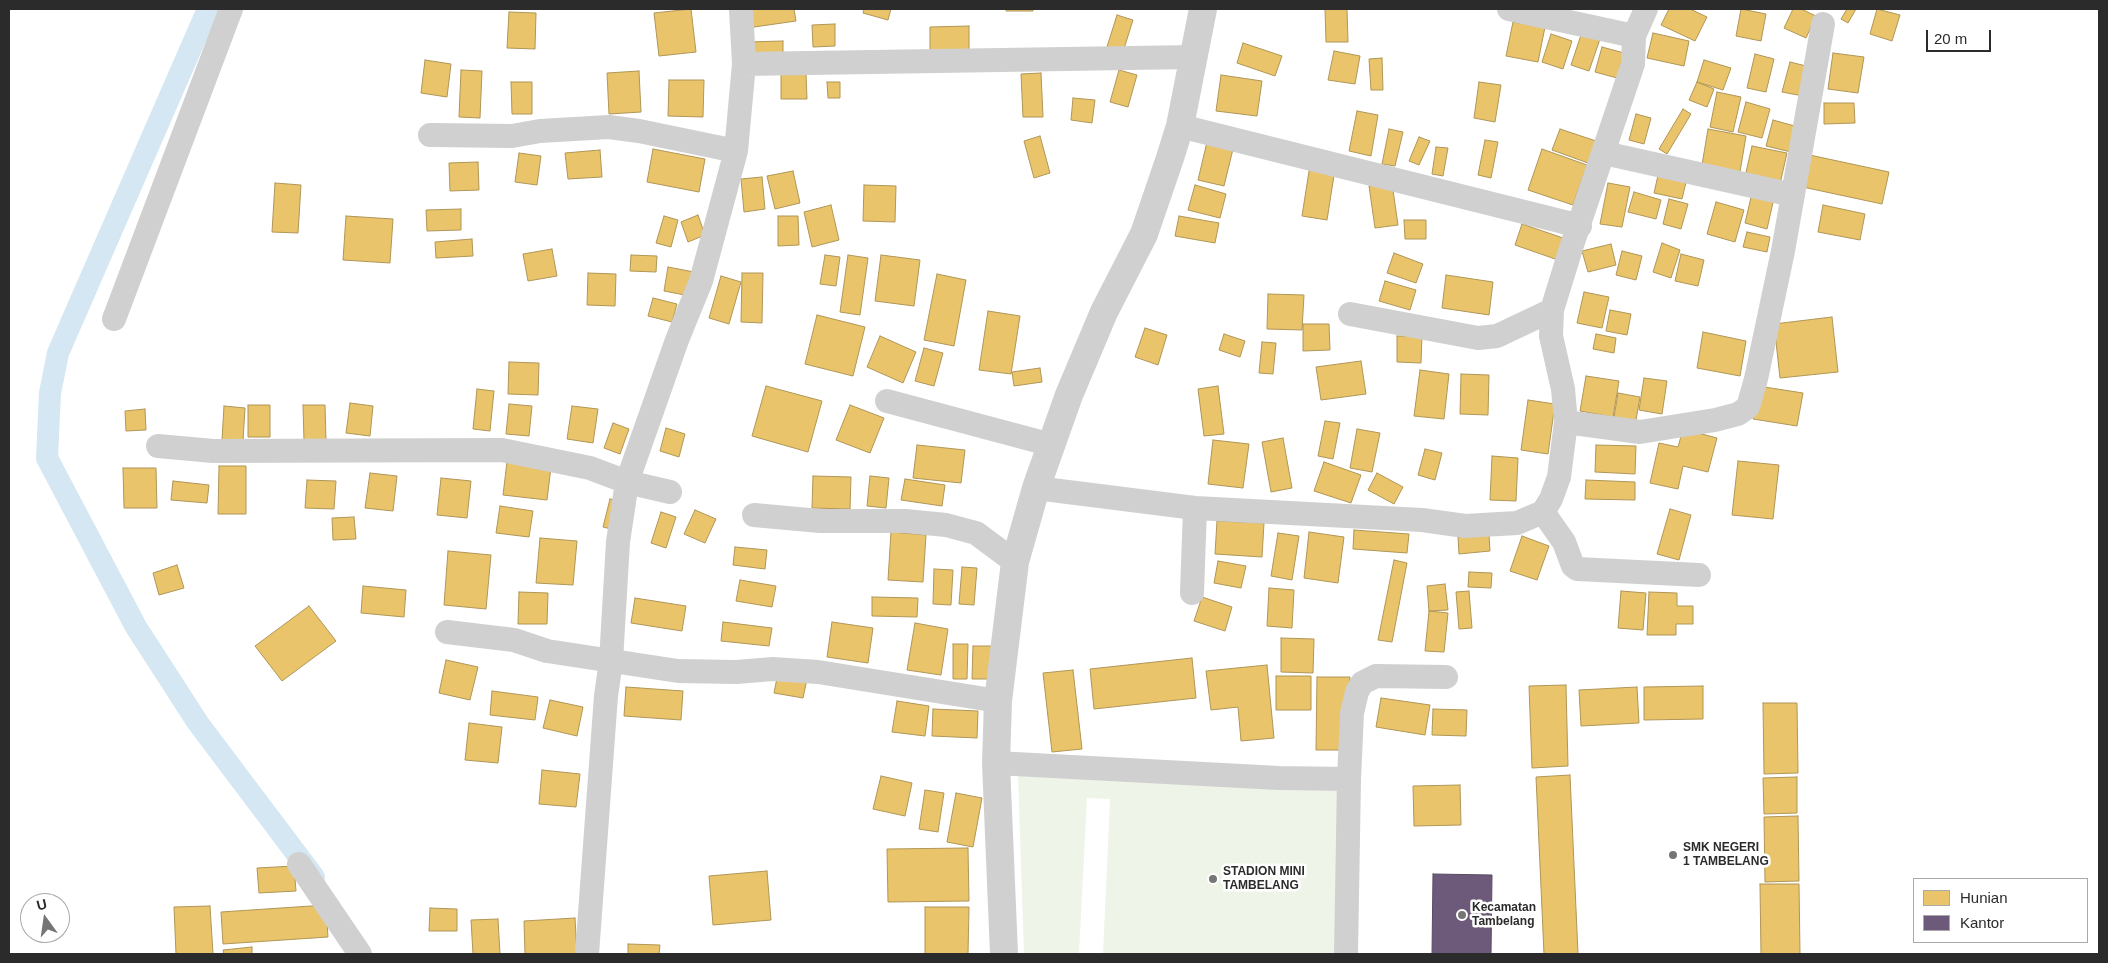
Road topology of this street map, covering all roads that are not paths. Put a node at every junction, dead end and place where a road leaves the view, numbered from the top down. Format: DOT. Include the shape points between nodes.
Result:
graph roads {
  1 [pos="231,9"];
  2 [pos="740,9"];
  3 [pos="1203,9"];
  4 [pos="1509,9"];
  5 [pos="1646,9"];
  6 [pos="1823,24"];
  7 [pos="1634,36"];
  8 [pos="1194,57"];
  9 [pos="744,64"];
  10 [pos="1180,126"];
  11 [pos="430,134"];
  12 [pos="736,152"];
  13 [pos="1604,153"];
  14 [pos="1792,195"];
  15 [pos="1580,226"];
  16 [pos="1552,310"];
  17 [pos="1350,314"];
  18 [pos="114,319"];
  19 [pos="887,401"];
  20 [pos="1566,422"];
  21 [pos="1052,444"];
  22 [pos="158,446"];
  23 [pos="627,482"];
  24 [pos="1036,488"];
  25 [pos="670,492"];
  26 [pos="1195,508"];
  27 [pos="1543,512"];
  28 [pos="754,515"];
  29 [pos="1015,562"];
  30 [pos="1699,575"];
  31 [pos="1192,593"];
  32 [pos="447,632"];
  33 [pos="611,661"];
  34 [pos="1446,677"];
  35 [pos="998,701"];
  36 [pos="996,763"];
  37 [pos="1349,779"];
  38 [pos="299,864"];
  39 [pos="360,954"];
  40 [pos="587,954"];
  41 [pos="1004,954"];
  42 [pos="1346,954"];
  1 -- 18 [label="street"];
  2 -- 9 [label="street"];
  3 -- 8 [label="street"];
  4 -- 7 [label="street"];
  5 -- 7 [label="street"];
  6 -- 14 [label="street"];
  7 -- 13 [label="street" via="1633,64"];
  8 -- 9 [label="street"];
  8 -- 10 [label="street"];
  9 -- 12 [label="street"];
  10 -- 15 [label="street"];
  10 -- 21 [label="street" via="1144,234 1104,312"];
  11 -- 12 [label="street" via="512,136 610,127"];
  12 -- 23 [label="street" via="700,281"];
  13 -- 14 [label="street"];
  13 -- 15 [label="street"];
  14 -- 20 [label="street" via="1756,379 1745,410 1715,420 1640,432"];
  15 -- 16 [label="street"];
  16 -- 17 [label="street" via="1497,336 1478,338"];
  16 -- 20 [label="street" via="1551,336"];
  19 -- 21 [label="street"];
  20 -- 27 [label="street" via="1559,477"];
  21 -- 24 [label="street"];
  22 -- 23 [label="street" via="213,451 502,450 590,468"];
  23 -- 25 [label="street"];
  23 -- 33 [label="street" via="618,542"];
  24 -- 26 [label="street"];
  24 -- 29 [label="street"];
  26 -- 27 [label="street" via="1422,520 1465,526 1517,523"];
  26 -- 31 [label="street"];
  27 -- 30 [label="street" via="1564,542 1577,569"];
  28 -- 29 [label="street" via="820,521 905,521 946,525 976,533"];
  29 -- 35 [label="street"];
  32 -- 33 [label="street" via="514,640 547,651"];
  33 -- 35 [label="street" via="678,671 773,669 818,672"];
  33 -- 40 [label="street"];
  34 -- 37 [label="street" via="1376,676 1362,683 1352,713"];
  35 -- 36 [label="street"];
  36 -- 37 [label="street"];
  36 -- 41 [label="street"];
  37 -- 42 [label="street"];
  38 -- 39 [label="street"];
}
